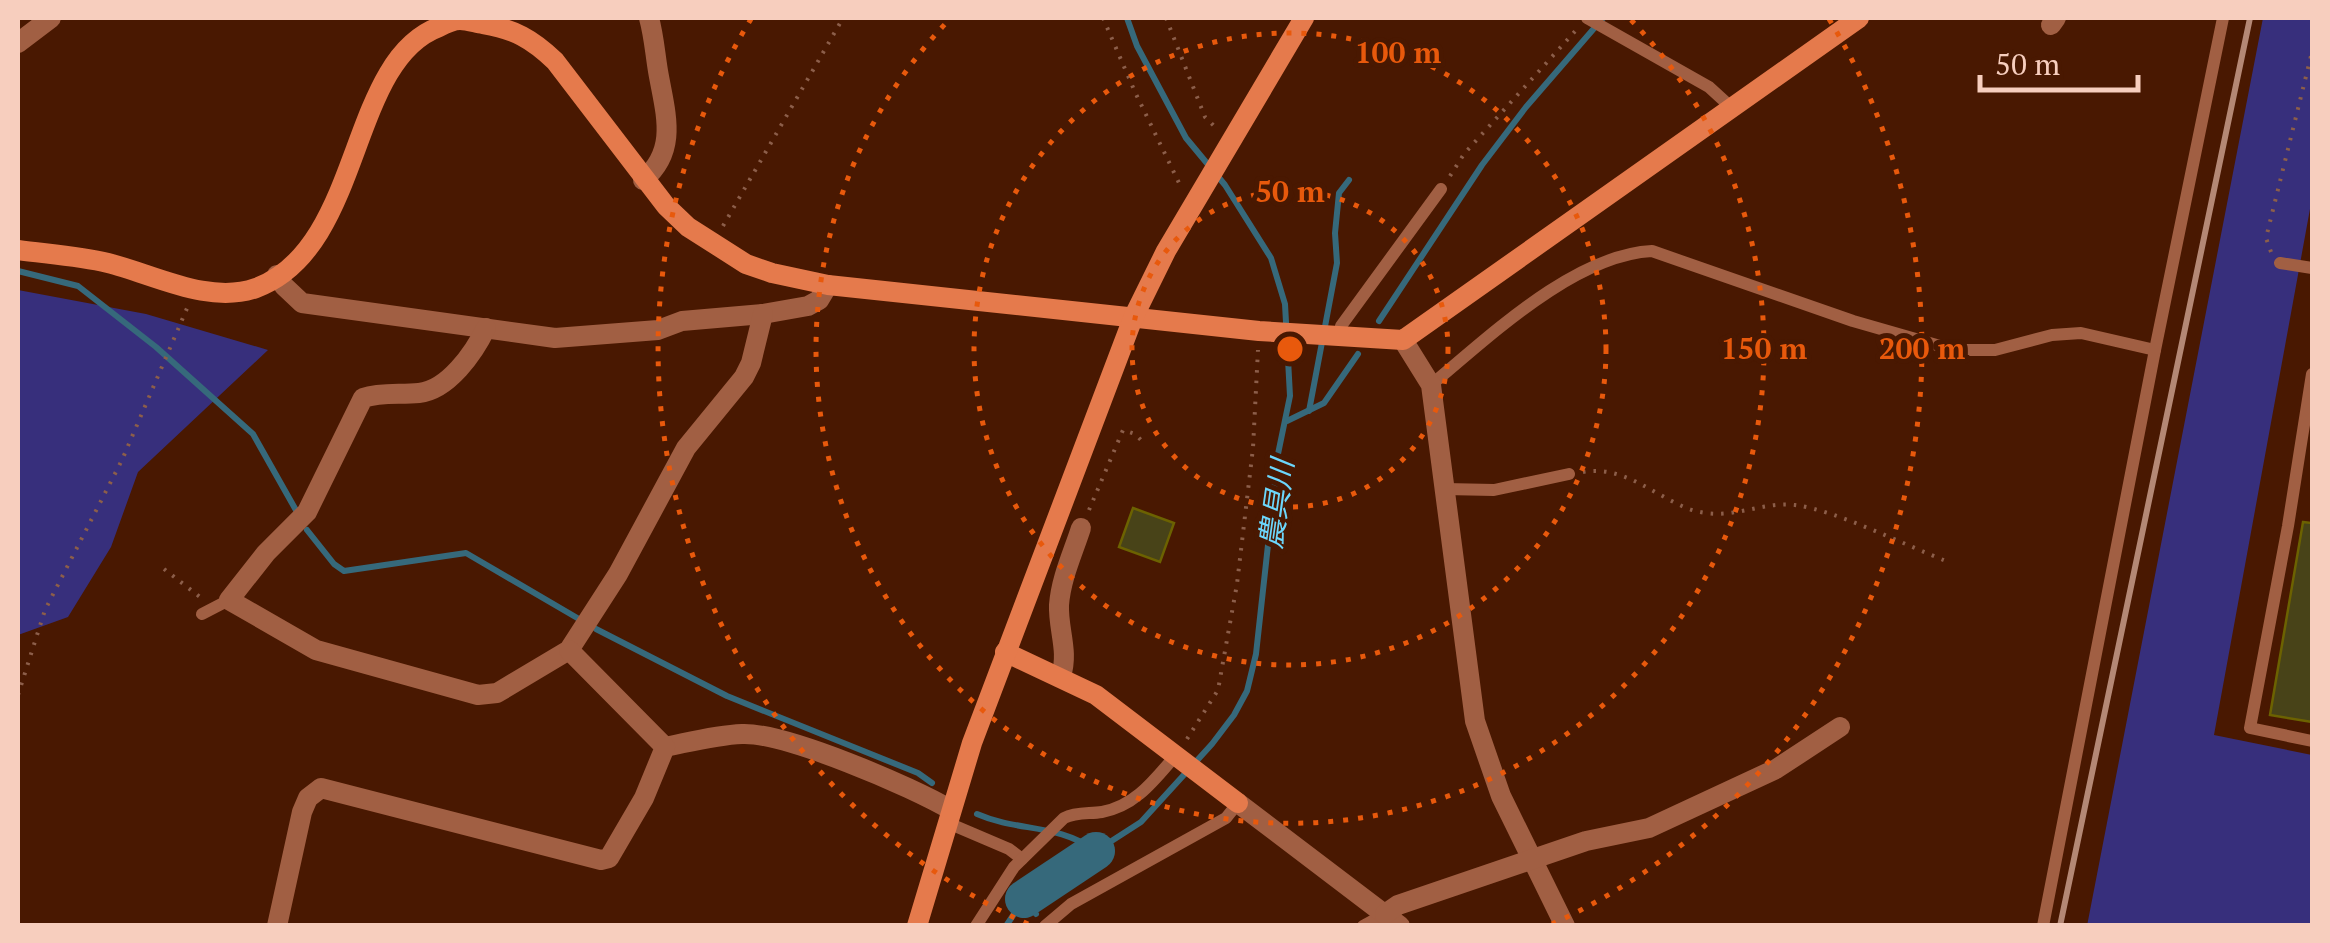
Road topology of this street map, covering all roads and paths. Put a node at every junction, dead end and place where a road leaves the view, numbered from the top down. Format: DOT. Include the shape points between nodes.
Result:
graph roads {
  1 [pos="51,18"];
  2 [pos="458,18"];
  3 [pos="649,18"];
  4 [pos="843,18"];
  5 [pos="1103,18"];
  6 [pos="1166,18"];
  7 [pos="1304,18"];
  8 [pos="1859,18"];
  9 [pos="2223,18"];
  10 [pos="1588,19"];
  11 [pos="18,43"];
  12 [pos="2312,52"];
  13 [pos="1732,108"];
  14 [pos="1227,147"];
  15 [pos="644,180"];
  16 [pos="1441,189"];
  17 [pos="1198,196"];
  18 [pos="714,243"];
  19 [pos="18,250"];
  20 [pos="2280,263"];
  21 [pos="2312,268"];
  22 [pos="277,275"];
  23 [pos="828,285"];
  24 [pos="196,289"];
  25 [pos="763,314"];
  26 [pos="1133,318"];
  27 [pos="486,328"];
  28 [pos="1265,331"];
  29 [pos="1334,336"];
  30 [pos="1403,340"];
  31 [pos="2155,350"];
  32 [pos="2312,374"];
  33 [pos="1430,385"];
  34 [pos="1143,442"];
  35 [pos="1568,474"];
  36 [pos="1445,490"];
  37 [pos="1082,528"];
  38 [pos="1946,561"];
  39 [pos="164,570"];
  40 [pos="215,607"];
  41 [pos="569,650"];
  42 [pos="1005,652"];
  43 [pos="1061,676"];
  44 [pos="18,695"];
  45 [pos="1840,727"];
  46 [pos="2312,741"];
  47 [pos="665,747"];
  48 [pos="1181,758"];
  49 [pos="1233,799"];
  50 [pos="950,816"];
  51 [pos="1022,858"];
  52 [pos="1532,862"];
  53 [pos="1392,920"];
  54 [pos="277,926"];
  55 [pos="917,926"];
  56 [pos="976,926"];
  57 [pos="1045,926"];
  58 [pos="1363,926"];
  59 [pos="1565,926"];
  60 [pos="2043,926"];
  1 -- 11 [label="street"];
  2 -- 15 [label="street" via="534,41"];
  2 -- 22 [label="street" via="408,48 378,94 318,237"];
  3 -- 15 [label="street" via="668,137 662,160"];
  4 -- 18 [label="path"];
  5 -- 17 [label="path" via="1178,183"];
  6 -- 14 [label="path" via="1204,116"];
  7 -- 14 [label="street"];
  8 -- 13 [label="street"];
  9 -- 31 [label="lane"];
  10 -- 13 [label="lane" via="1709,87"];
  10 -- 16 [label="path" via="1464,154"];
  12 -- 20 [label="path" via="2266,238"];
  13 -- 30 [label="street"];
  14 -- 17 [label="street"];
  15 -- 18 [label="street" via="688,227"];
  16 -- 29 [label="lane"];
  17 -- 26 [label="street"];
  18 -- 23 [label="street" via="746,264"];
  19 -- 24 [label="street" via="105,262"];
  20 -- 21 [label="lane"];
  22 -- 24 [label="street" via="237,292"];
  22 -- 27 [label="street" via="302,303"];
  23 -- 25 [label="street" via="808,306"];
  23 -- 26 [label="street"];
  24 -- 44 [label="path" via="122,460 45,610"];
  25 -- 27 [label="street" via="555,338"];
  25 -- 41 [label="street" via="744,377 686,448"];
  26 -- 28 [label="street"];
  26 -- 42 [label="street"];
  27 -- 40 [label="street" via="441,386 363,398 307,512"];
  28 -- 29 [label="street"];
  28 -- 48 [label="path" via="1237,584 1218,690"];
  29 -- 30 [label="street"];
  30 -- 33 [label="street"];
  31 -- 33 [label="lane" via="2081,333 1994,350 1954,350 1652,252 1632,252 1544,293"];
  31 -- 60 [label="lane"];
  32 -- 46 [label="lane" via="2250,728"];
  33 -- 36 [label="street"];
  34 -- 37 [label="path" via="1123,430"];
  35 -- 36 [label="lane" via="1494,490"];
  35 -- 38 [label="path" via="1611,471 1715,514 1793,505"];
  36 -- 52 [label="street" via="1475,721"];
  37 -- 43 [label="street" via="1061,586"];
  39 -- 40 [label="path"];
  40 -- 41 [label="street" via="316,650 478,695 497,693"];
  41 -- 47 [label="street"];
  42 -- 43 [label="street"];
  42 -- 50 [label="street"];
  43 -- 48 [label="street"];
  45 -- 52 [label="street" via="1776,770 1703,806"];
  47 -- 50 [label="street" via="744,733 785,741 924,794"];
  47 -- 54 [label="street" via="614,852 601,860 321,788 302,812"];
  48 -- 49 [label="street"];
  48 -- 51 [label="lane" via="1138,797 1104,812 1064,818"];
  49 -- 53 [label="street"];
  49 -- 57 [label="lane" via="1226,818 1071,904"];
  50 -- 51 [label="lane"];
  50 -- 55 [label="street"];
  51 -- 56 [label="lane"];
  52 -- 53 [label="street" via="1398,906"];
  52 -- 59 [label="street"];
  53 -- 58 [label="lane"];
}
